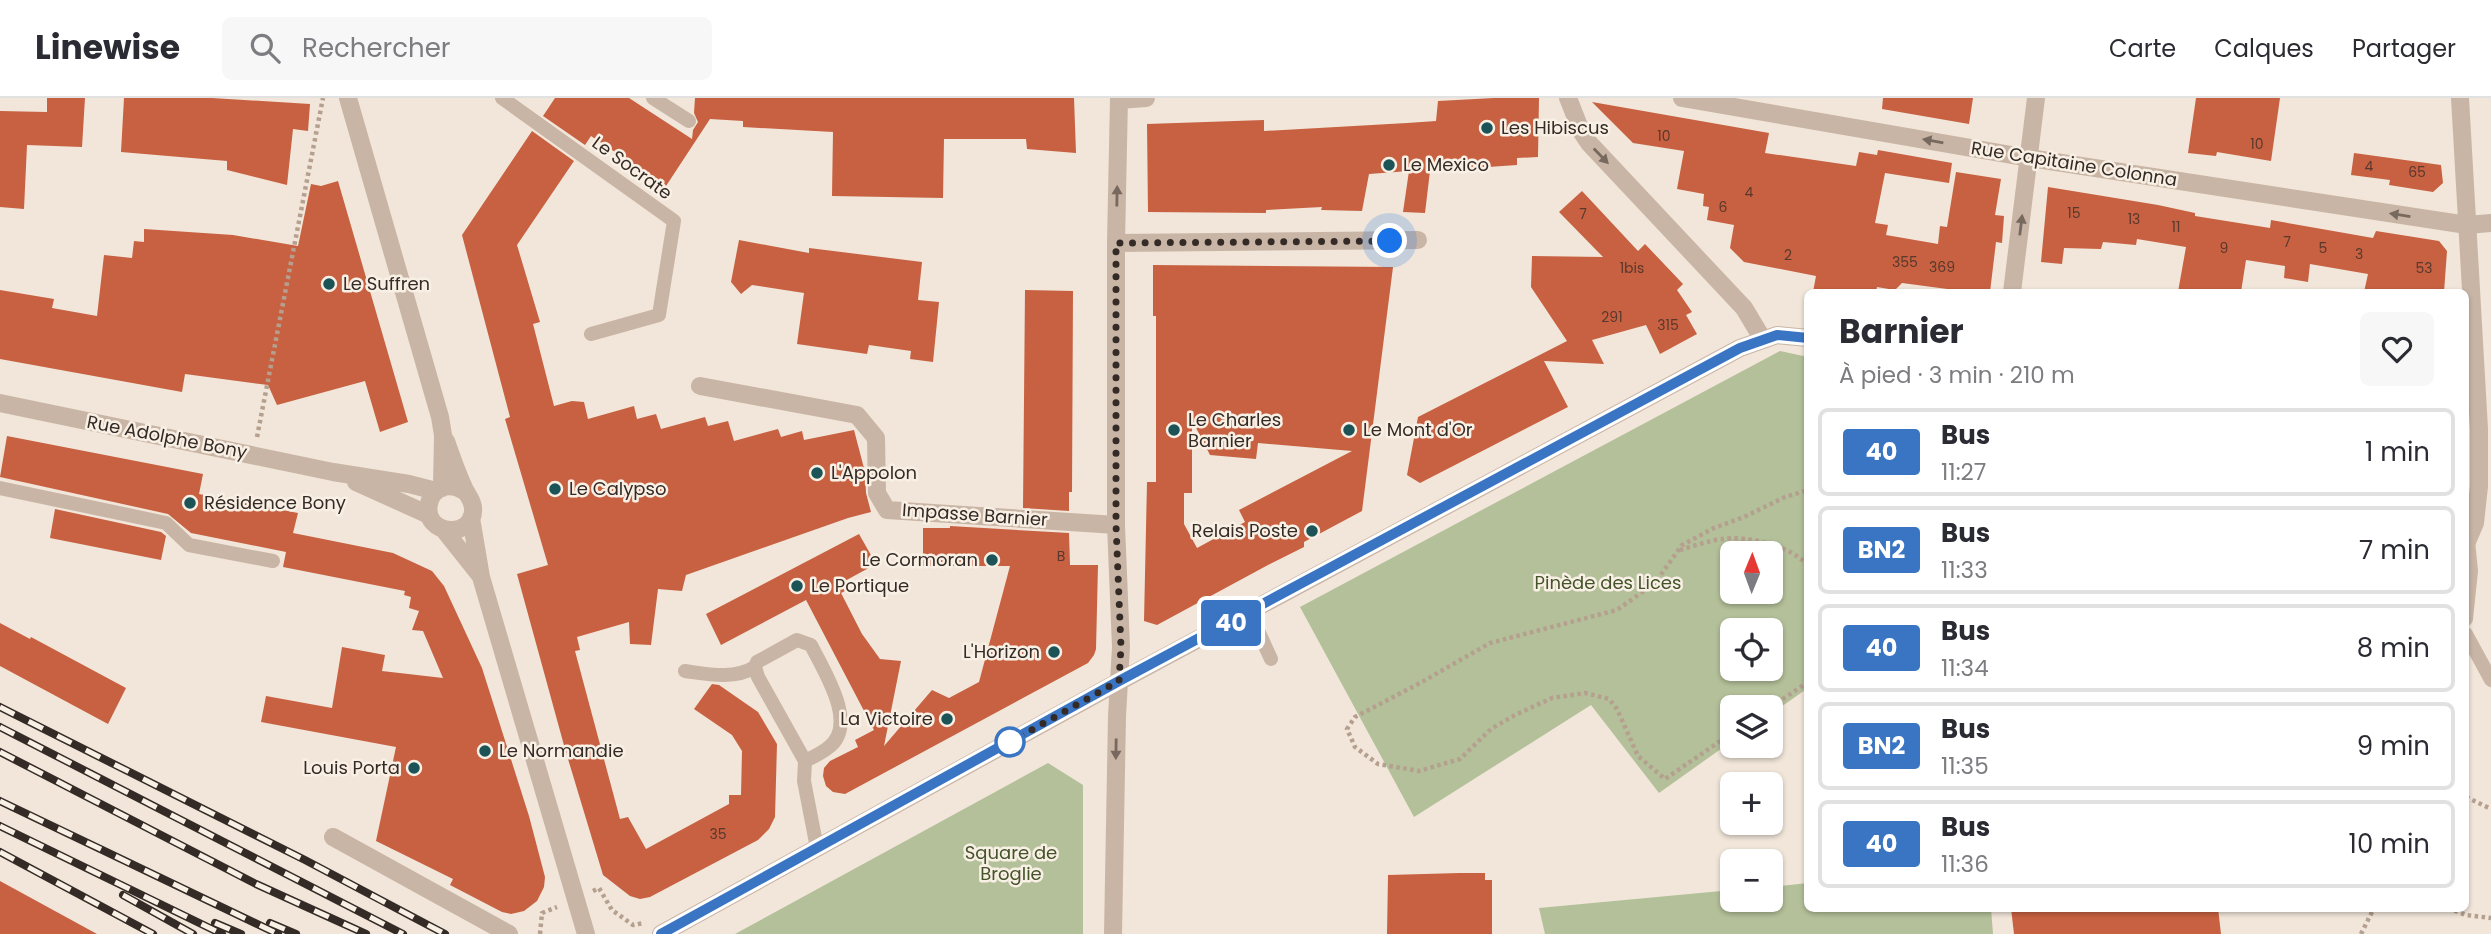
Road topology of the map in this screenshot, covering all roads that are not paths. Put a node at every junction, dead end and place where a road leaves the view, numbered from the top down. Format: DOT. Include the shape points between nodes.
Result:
graph roads {
  1 [pos="348,98"];
  2 [pos="502,98"];
  3 [pos="653,98"];
  4 [pos="1146,98"];
  5 [pos="1568,98"];
  6 [pos="1682,98"];
  7 [pos="2036,98"];
  8 [pos="2460,98"];
  9 [pos="1119,99"];
  10 [pos="689,121"];
  11 [pos="2029,158"];
  12 [pos="2491,223"];
  13 [pos="2467,225"];
  14 [pos="1418,240"];
  15 [pos="1116,243"];
  16 [pos="2012,289"];
  17 [pos="591,334"];
  18 [pos="1762,338"];
  19 [pos="1804,338"];
  20 [pos="700,386"];
  21 [pos="0,403"];
  22 [pos="443,435"];
  23 [pos="333,472"];
  24 [pos="2479,486"];
  25 [pos="0,488"];
  26 [pos="439,489"];
  27 [pos="467,493"];
  28 [pos="429,515"];
  29 [pos="471,518"];
  30 [pos="1116,525"];
  31 [pos="444,530"];
  32 [pos="2469,537"];
  33 [pos="2469,556"];
  34 [pos="273,561"];
  35 [pos="481,577"];
  36 [pos="2469,590"];
  37 [pos="1250,613"];
  38 [pos="2469,640"];
  39 [pos="1271,659"];
  40 [pos="755,667"];
  41 [pos="685,671"];
  42 [pos="2491,680"];
  43 [pos="1119,681"];
  44 [pos="805,761"];
  45 [pos="333,837"];
  46 [pos="817,848"];
  47 [pos="657,927"];
  48 [pos="509,934"];
  49 [pos="586,934"];
  50 [pos="1113,934"];
  1 -- 22 [label="street"];
  2 -- 17 [label="lane, Le Socrate" via="674,221 659,315"];
  3 -- 10 [label="lane"];
  4 -- 9 [label="street"];
  5 -- 18 [label="street, one-way" via="1589,143 1744,308"];
  11 -- 6 [label="street, Rue Capitaine Colonna, one-way"];
  7 -- 11 [label="street"];
  8 -- 13 [label="street"];
  15 -- 9 [label="street, one-way"];
  13 -- 11 [label="street, Rue Capitaine Colonna, one-way"];
  16 -- 11 [label="street, one-way"];
  12 -- 13 [label="street, Rue Capitaine Colonna"];
  13 -- 24 [label="street"];
  14 -- 15 [label="street"];
  15 -- 30 [label="street"];
  18 -- 19 [label="street"];
  18 -- 37 [label="street"];
  20 -- 30 [label="street, Impasse Barnier" via="857,415 876,438 877,493 887,510"];
  21 -- 23 [label="street, Rue Adolphe Bony"];
  22 -- 26 [label="street"];
  22 -- 27 [label="street"];
  23 -- 26 [label="street, Rue Adolphe Bony"];
  23 -- 28 [label="street, Rue Adolphe Bony"];
  24 -- 32 [label="street"];
  25 -- 34 [label="lane" via="166,523 189,545"];
  26 -- 27 [label="street" via="455,486"];
  26 -- 28 [label="street" via="429,502"];
  27 -- 29 [label="street" via="473,505"];
  28 -- 31 [label="street"];
  29 -- 31 [label="street" via="463,527"];
  29 -- 35 [label="street"];
  30 -- 43 [label="street"];
  31 -- 35 [label="street"];
  33 -- 36 [label="lane"];
  35 -- 49 [label="street"];
  37 -- 39 [label="lane"];
  37 -- 43 [label="street"];
  38 -- 42 [label="lane"];
  40 -- 41 [label="lane" via="721,676"];
  40 -- 44 [label="lane"];
  40 -- 44 [label="lane" via="797,640 811,645 841,709 841,724 831,746"];
  43 -- 46 [label="street"];
  43 -- 50 [label="street, one-way"];
  44 -- 46 [label="lane" via="804,781"];
  45 -- 48 [label="street"];
  46 -- 47 [label="street"];
}
